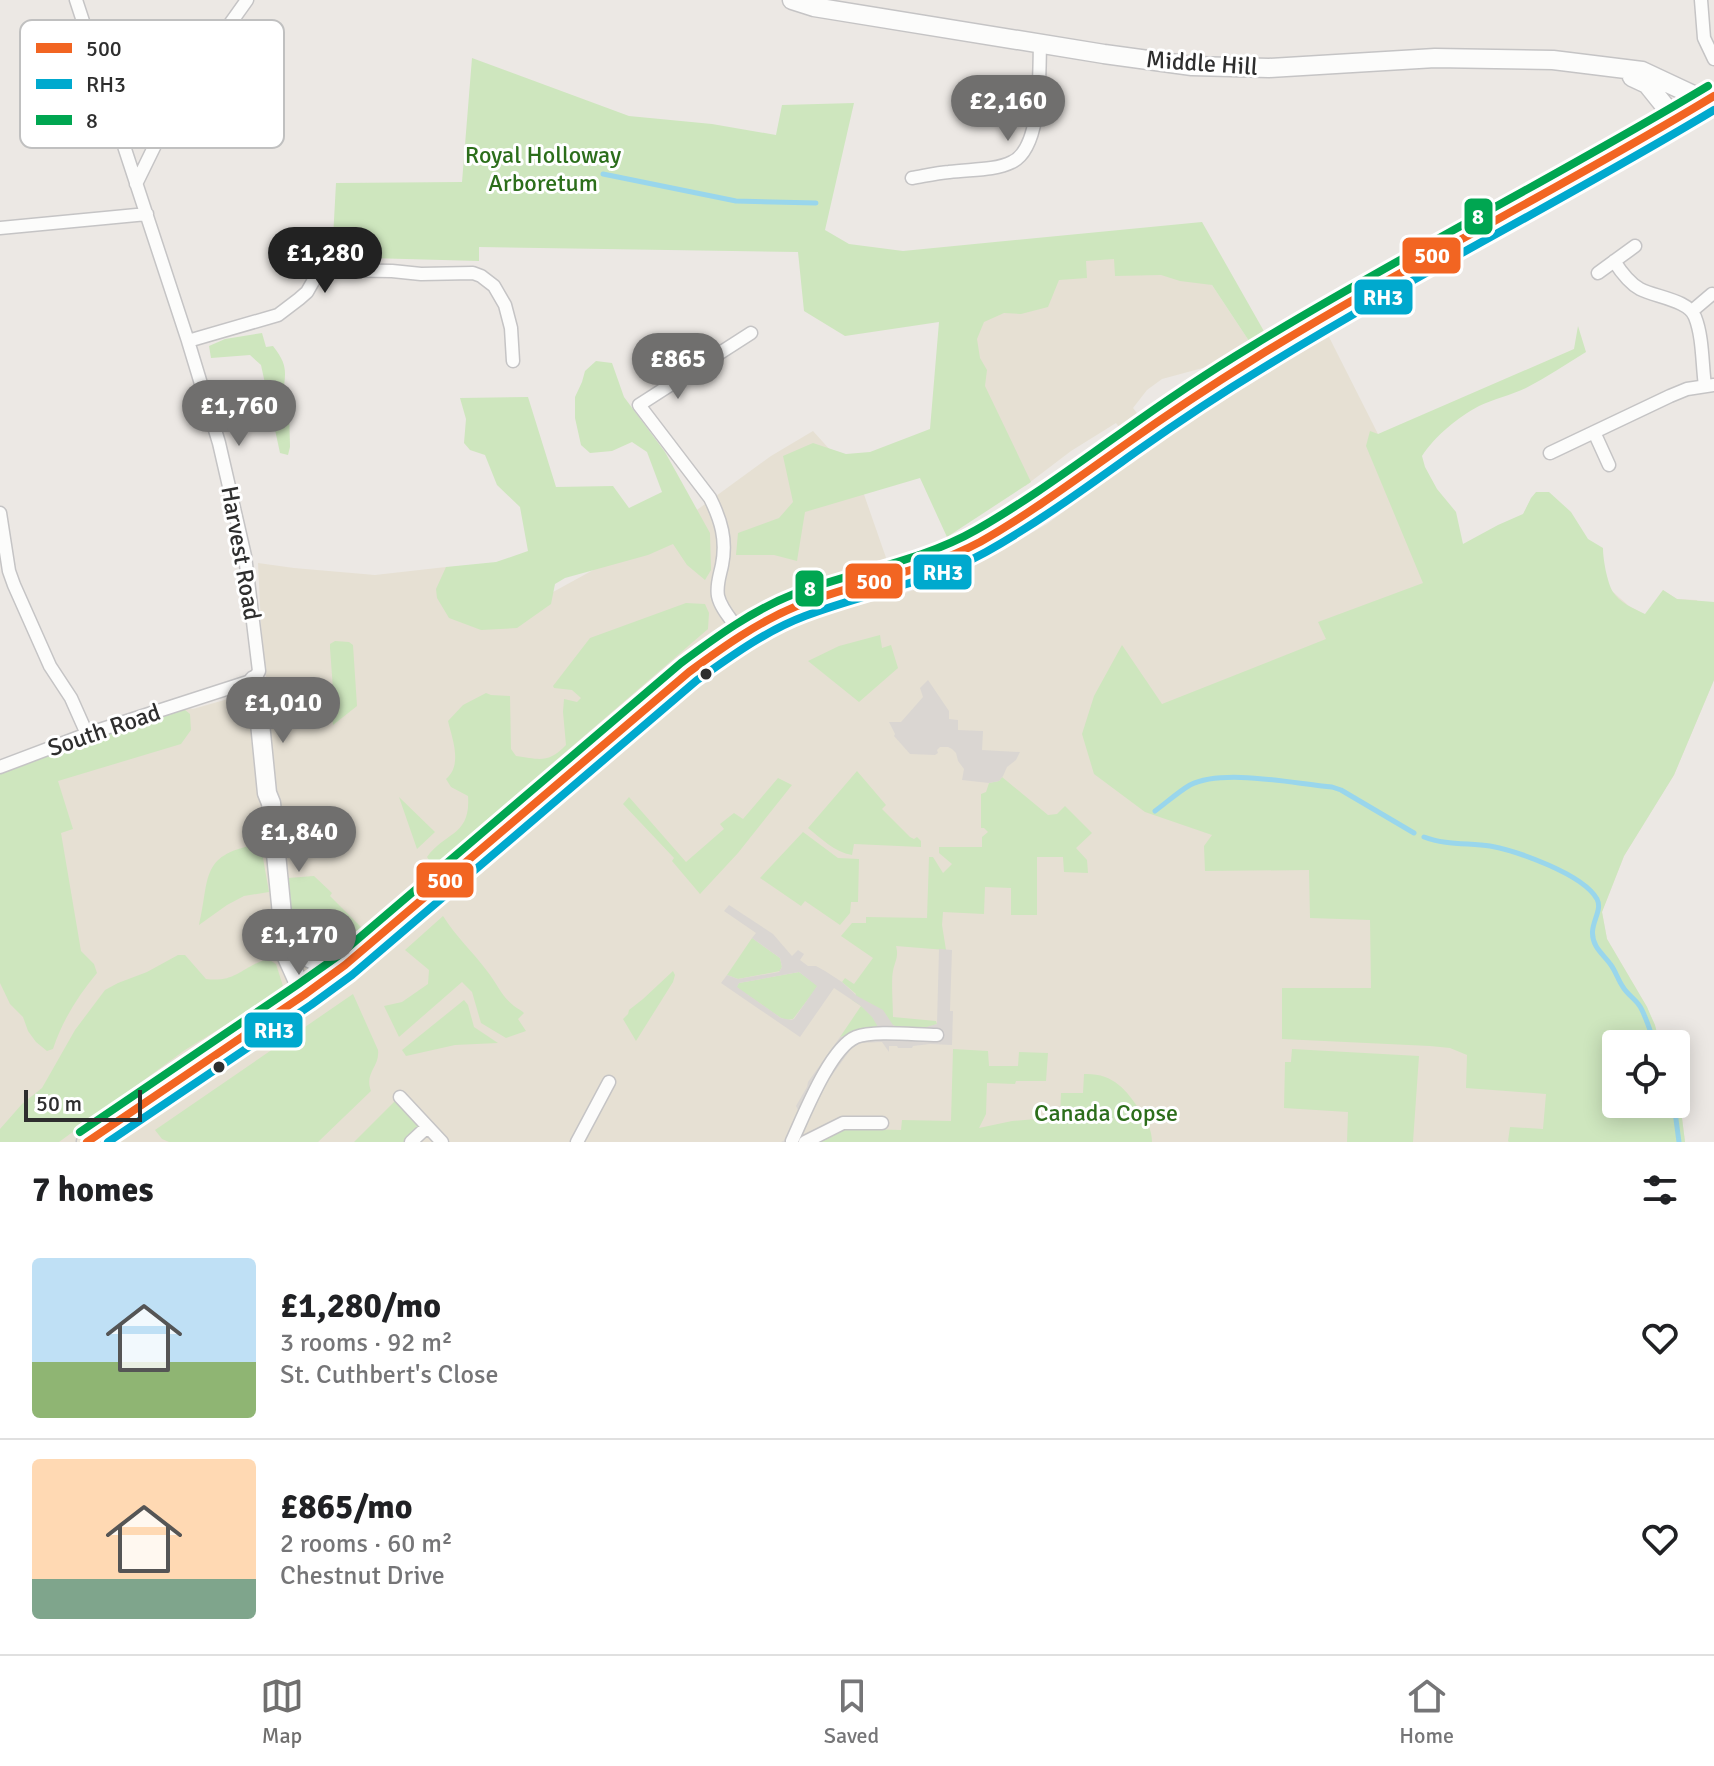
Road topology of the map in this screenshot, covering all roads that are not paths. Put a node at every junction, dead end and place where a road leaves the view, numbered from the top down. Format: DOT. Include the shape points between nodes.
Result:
graph roads {
  1 [pos="76,0"];
  2 [pos="247,0"];
  3 [pos="792,0"];
  4 [pos="1701,0"];
  5 [pos="815,4"];
  6 [pos="83,20"];
  7 [pos="233,20"];
  8 [pos="1040,44"];
  9 [pos="1714,59"];
  10 [pos="1615,69"];
  11 [pos="1710,98"];
  12 [pos="1676,120"];
  13 [pos="124,148"];
  14 [pos="154,148"];
  15 [pos="912,178"];
  16 [pos="136,184"];
  17 [pos="147,214"];
  18 [pos="0,228"];
  19 [pos="1635,246"];
  20 [pos="1614,261"];
  21 [pos="1598,273"];
  22 [pos="1712,294"];
  23 [pos="1692,311"];
  24 [pos="751,333"];
  25 [pos="188,341"];
  26 [pos="513,361"];
  27 [pos="1710,386"];
  28 [pos="1594,432"];
  29 [pos="1550,453"];
  30 [pos="1609,465"];
  31 [pos="0,513"];
  32 [pos="741,634"];
  33 [pos="254,680"];
  34 [pos="87,734"];
  35 [pos="0,767"];
  36 [pos="285,934"];
  37 [pos="345,965"];
  38 [pos="304,995"];
  39 [pos="937,1035"];
  40 [pos="609,1082"];
  41 [pos="400,1097"];
  42 [pos="882,1123"];
  43 [pos="585,1126"];
  44 [pos="427,1127"];
  45 [pos="568,1130"];
  46 [pos="799,1141"];
  47 [pos="87,1142"];
  48 [pos="411,1142"];
  49 [pos="442,1142"];
  50 [pos="577,1142"];
  1 -- 6 [label="street, Harvest Road"];
  2 -- 7 [label="street"];
  3 -- 5 [label="street, Middle Hill"];
  4 -- 9 [label="street" via="1704,38"];
  5 -- 8 [label="street, Middle Hill"];
  8 -- 10 [label="street, Middle Hill" via="1226,68 1482,58"];
  8 -- 15 [label="street" via="1036,113 1024,153 991,167"];
  10 -- 11 [label="street, Middle Hill" via="1642,71"];
  10 -- 12 [label="street, Middle Hill" via="1647,84"];
  11 -- 12 [label="main road"];
  12 -- 32 [label="main road" via="1275,346 974,545 929,566 795,607"];
  13 -- 16 [label="street, Harvest Road"];
  14 -- 16 [label="street"];
  16 -- 17 [label="street, Harvest Road"];
  17 -- 18 [label="street"];
  17 -- 25 [label="street, Harvest Road"];
  19 -- 20 [label="street"];
  20 -- 21 [label="street"];
  20 -- 23 [label="street" via="1636,287"];
  22 -- 23 [label="street"];
  23 -- 27 [label="street"];
  24 -- 32 [label="street" via="639,405 718,514 724,551 718,595"];
  25 -- 26 [label="street" via="278,315 329,270 473,273 494,286 505,305"];
  25 -- 33 [label="street, Harvest Road" via="245,556 259,671"];
  27 -- 28 [label="street" via="1687,389"];
  28 -- 29 [label="street"];
  28 -- 30 [label="street"];
  31 -- 34 [label="street" via="14,585"];
  32 -- 37 [label="main road" via="689,672"];
  33 -- 34 [label="street, South Road"];
  33 -- 36 [label="street, Harvest Road"];
  34 -- 35 [label="street, South Road"];
  36 -- 37 [label="street" via="306,957"];
  36 -- 38 [label="street, Harvest Road" via="286,955"];
  37 -- 38 [label="main road"];
  38 -- 47 [label="main road"];
  39 -- 46 [label="street" via="863,1035 847,1043 818,1085"];
  40 -- 43 [label="street"];
  41 -- 44 [label="street"];
  42 -- 46 [label="street" via="843,1123"];
  43 -- 45 [label="street"];
  43 -- 50 [label="street"];
  44 -- 48 [label="street"];
  44 -- 49 [label="street"];
}
